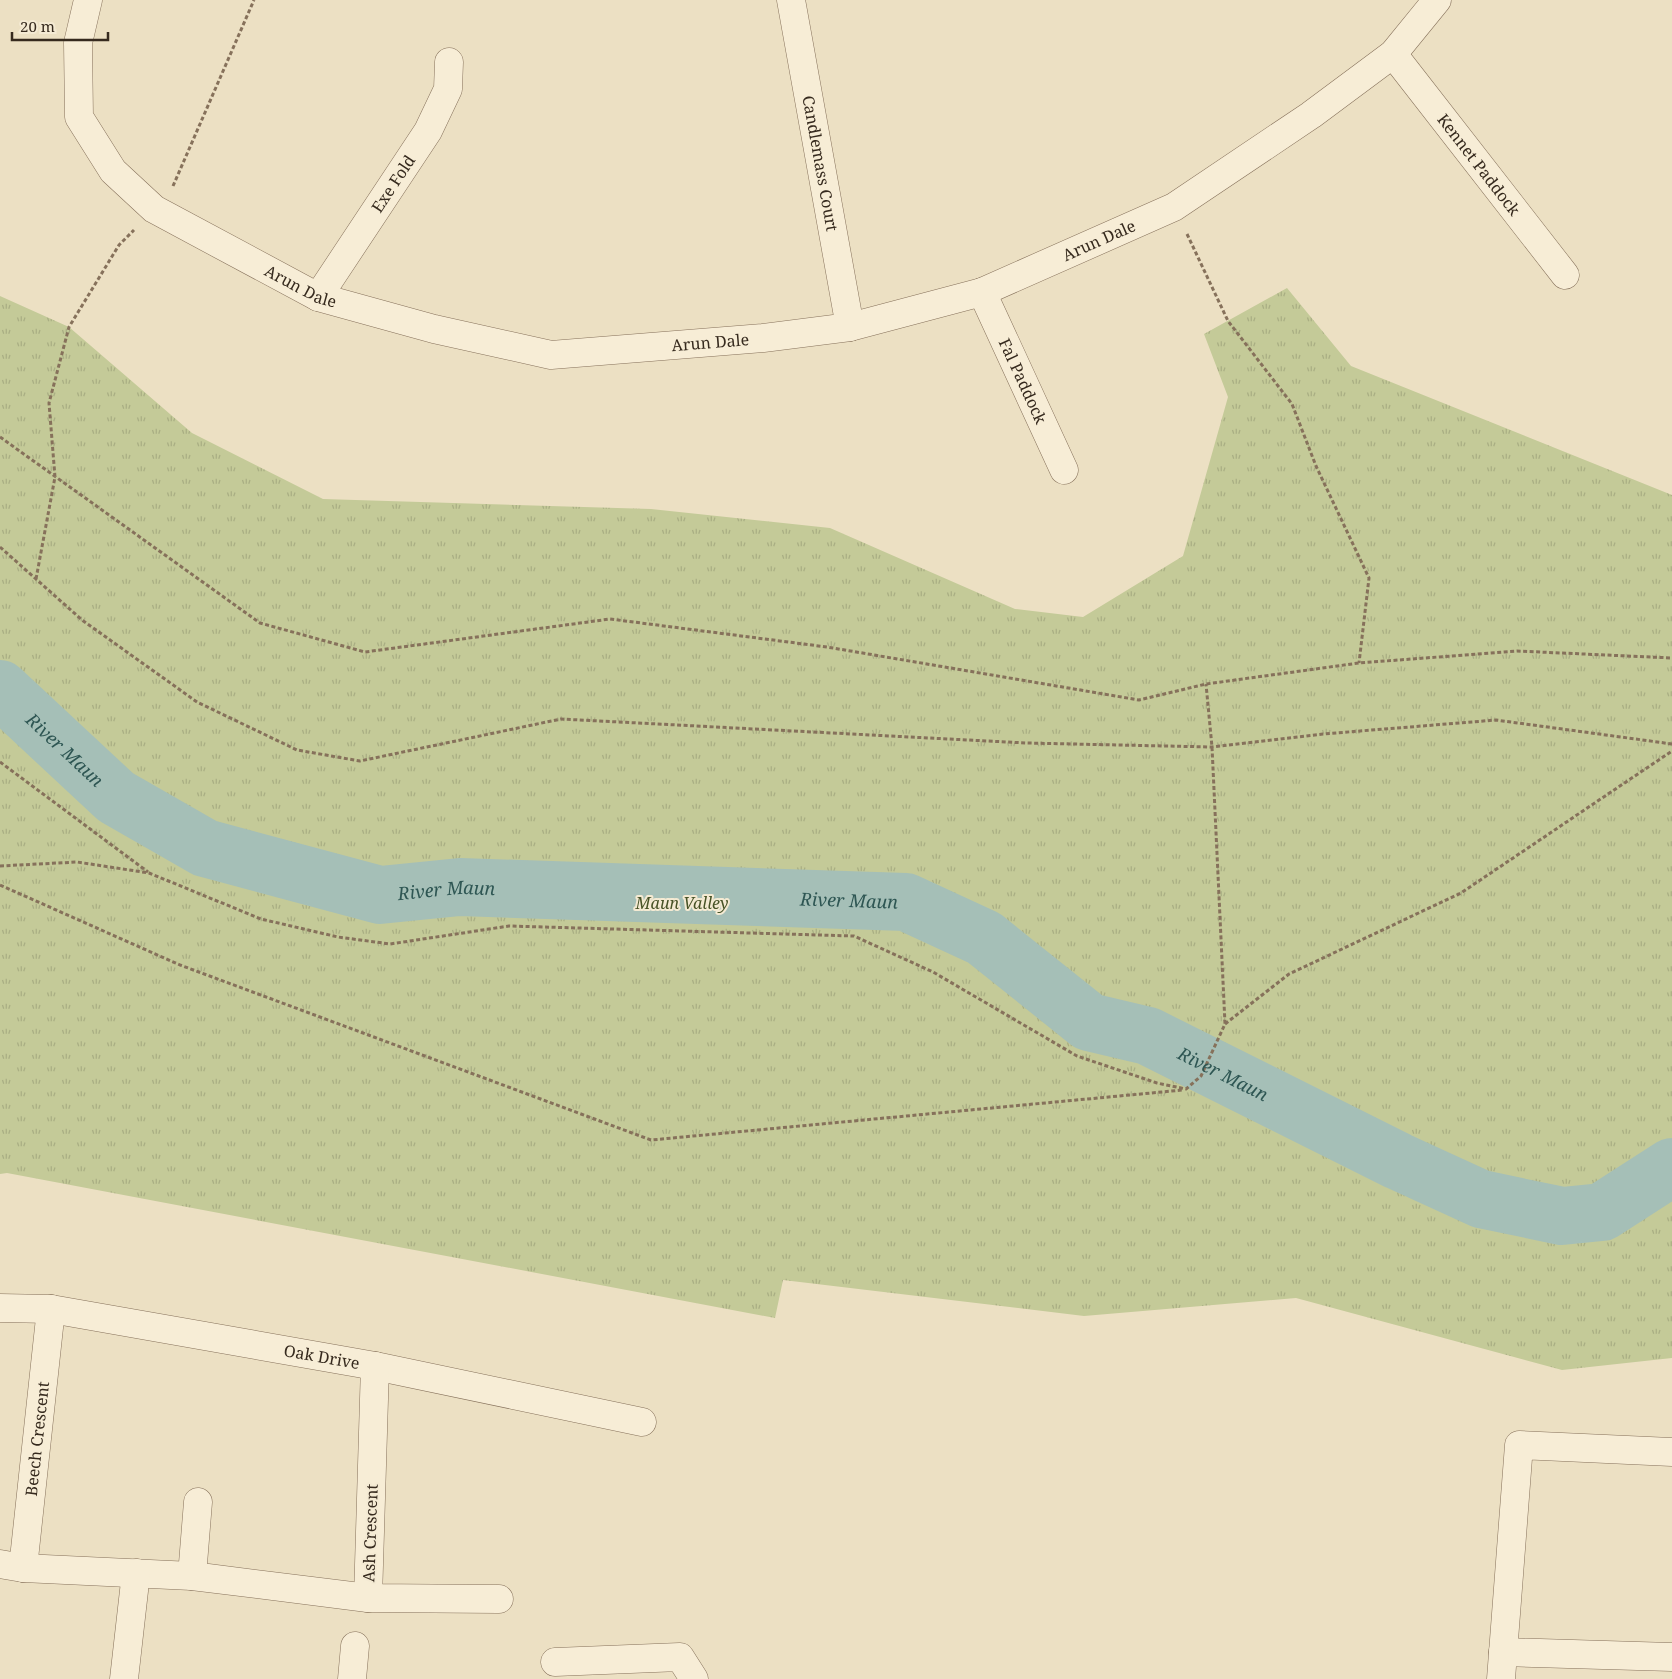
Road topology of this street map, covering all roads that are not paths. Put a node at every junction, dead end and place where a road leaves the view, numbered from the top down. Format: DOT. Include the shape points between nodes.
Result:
graph roads {
  1 [pos="88,0"];
  2 [pos="791,0"];
  3 [pos="1437,0"];
  4 [pos="1393,54"];
  5 [pos="449,62"];
  6 [pos="1565,275"];
  7 [pos="982,292"];
  8 [pos="318,297"];
  9 [pos="850,327"];
  10 [pos="1064,470"];
  11 [pos="0,1308"];
  12 [pos="51,1309"];
  13 [pos="375,1366"];
  14 [pos="642,1422"];
  15 [pos="1672,1452"];
  16 [pos="198,1502"];
  17 [pos="12,1566"];
  18 [pos="136,1573"];
  19 [pos="192,1576"];
  20 [pos="368,1598"];
  21 [pos="499,1599"];
  22 [pos="355,1646"];
  23 [pos="1503,1652"];
  24 [pos="1672,1657"];
  25 [pos="555,1662"];
  26 [pos="124,1679"];
  27 [pos="352,1679"];
  28 [pos="694,1679"];
  29 [pos="1501,1679"];
  1 -- 8 [label="street, Arun Dale" via="78,43 79,117 113,171 154,208"];
  2 -- 9 [label="street, Candlemass Court"];
  3 -- 4 [label="street, Arun Dale"];
  4 -- 6 [label="street, Kennet Paddock"];
  4 -- 7 [label="street, Arun Dale" via="1311,115 1174,207"];
  5 -- 8 [label="street, Exe Fold" via="448,89 428,131"];
  7 -- 9 [label="street, Arun Dale"];
  7 -- 10 [label="street, Fal Paddock"];
  8 -- 9 [label="street, Arun Dale" via="434,329 552,355 763,338"];
  11 -- 12 [label="street, Oak Drive"];
  12 -- 13 [label="street, Oak Drive"];
  12 -- 17 [label="street, Beech Crescent"];
  13 -- 14 [label="street, Oak Drive"];
  13 -- 20 [label="street, Ash Crescent"];
  15 -- 23 [label="street" via="1519,1445"];
  16 -- 19 [label="street"];
  17 -- 18 [label="street"];
  18 -- 19 [label="street"];
  18 -- 26 [label="street"];
  19 -- 20 [label="street"];
  20 -- 21 [label="street, Ash Crescent"];
  22 -- 27 [label="street"];
  23 -- 24 [label="street"];
  23 -- 29 [label="street"];
  25 -- 28 [label="street" via="680,1657"];
}
